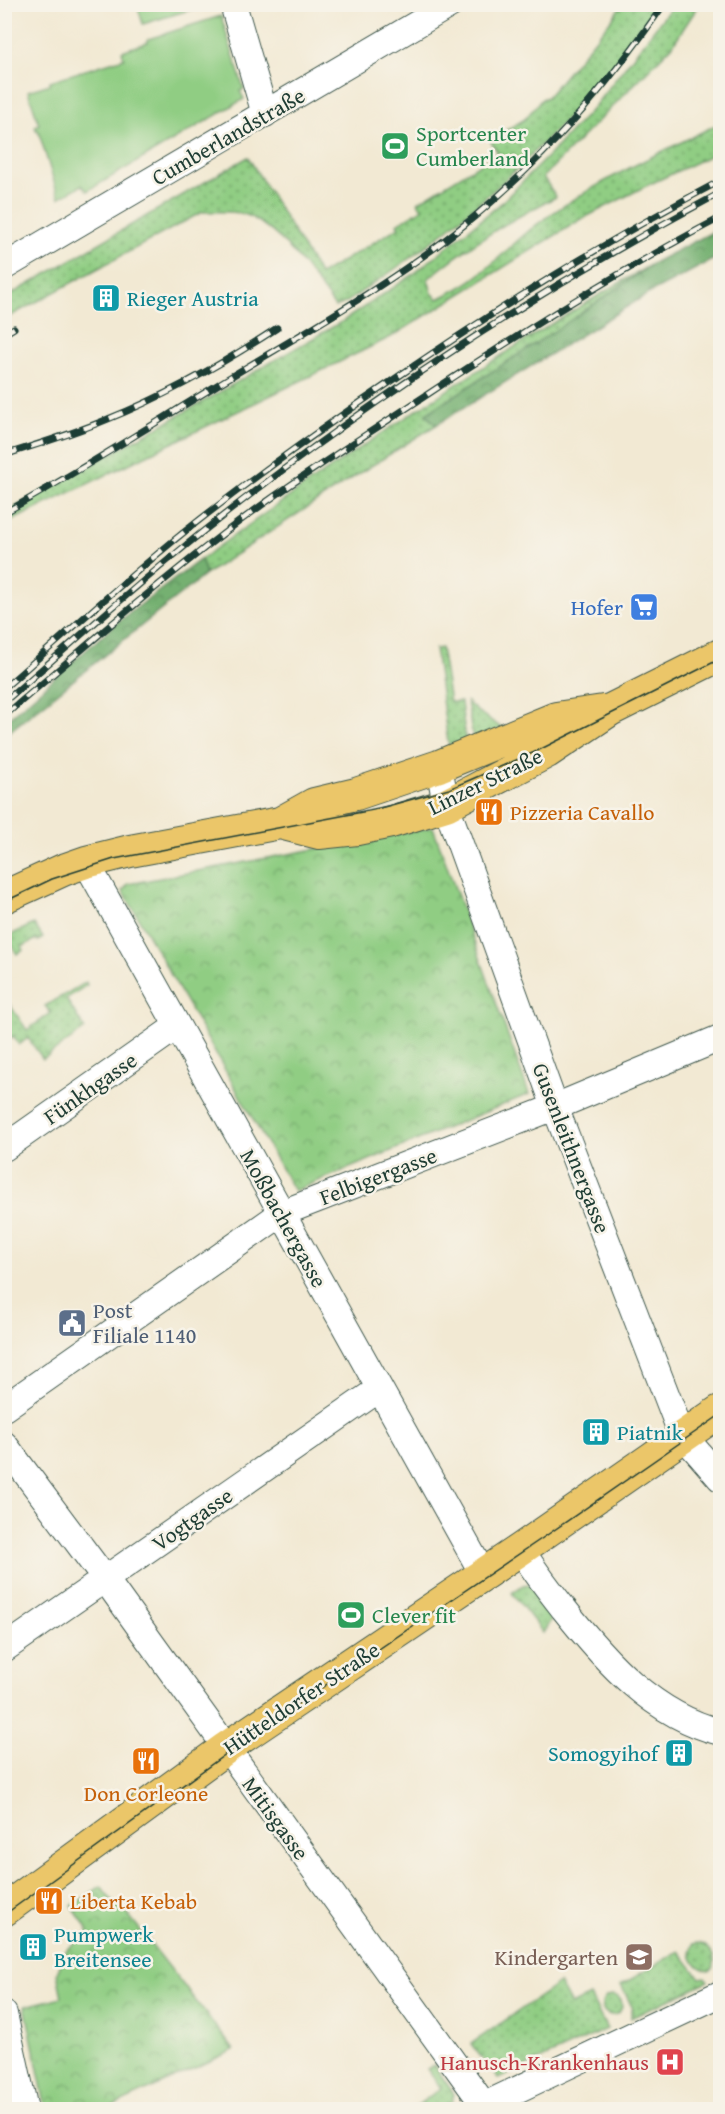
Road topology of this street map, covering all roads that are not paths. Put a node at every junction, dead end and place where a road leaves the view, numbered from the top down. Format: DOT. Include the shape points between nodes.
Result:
graph roads {
  1 [pos="233,4"];
  2 [pos="451,4"];
  3 [pos="265,114"];
  4 [pos="4,267"];
  5 [pos="720,654"];
  6 [pos="610,710"];
  7 [pos="439,766"];
  8 [pos="446,805"];
  9 [pos="280,823"];
  10 [pos="86,862"];
  11 [pos="4,897"];
  12 [pos="176,1027"];
  13 [pos="720,1038"];
  14 [pos="555,1107"];
  15 [pos="4,1148"];
  16 [pos="282,1214"];
  17 [pos="379,1389"];
  18 [pos="4,1408"];
  19 [pos="720,1411"];
  20 [pos="683,1436"];
  21 [pos="4,1444"];
  22 [pos="720,1478"];
  23 [pos="521,1549"];
  24 [pos="483,1574"];
  25 [pos="105,1579"];
  26 [pos="4,1649"];
  27 [pos="720,1732"];
  28 [pos="226,1748"];
  29 [pos="4,1910"];
  30 [pos="720,1994"];
  31 [pos="4,2014"];
  32 [pos="479,2107"];
  33 [pos="25,2109"];
  1 -- 3 [label="street"];
  2 -- 3 [label="street, Cumberlandstraße"];
  3 -- 4 [label="street, Cumberlandstraße"];
  5 -- 6 [label="main road, Linzer Straße"];
  6 -- 7 [label="main road, Linzer Straße" via="556,718"];
  6 -- 8 [label="main road, Linzer Straße" via="547,752"];
  7 -- 8 [label="street, Gusenleithnergasse"];
  7 -- 9 [label="main road, Linzer Straße" via="314,804"];
  8 -- 9 [label="main road, Linzer Straße" via="391,822 319,834"];
  8 -- 14 [label="street, Gusenleithnergasse"];
  9 -- 10 [label="main road, Linzer Straße"];
  10 -- 11 [label="main road, Linzer Straße"];
  10 -- 12 [label="street, Moßbachergasse"];
  12 -- 15 [label="street, Fünkhgasse"];
  12 -- 16 [label="street, Moßbachergasse"];
  13 -- 14 [label="street, Felbigergasse"];
  14 -- 16 [label="street, Felbigergasse"];
  14 -- 20 [label="street, Gusenleithnergasse"];
  16 -- 17 [label="street, Moßbachergasse"];
  16 -- 18 [label="street, Felbigergasse"];
  17 -- 24 [label="street, Moßbachergasse"];
  17 -- 25 [label="street, Vogtgasse"];
  19 -- 20 [label="main road, Hütteldorfer Straße"];
  20 -- 22 [label="street, Gusenleithnergasse"];
  20 -- 23 [label="main road, Hütteldorfer Straße"];
  21 -- 25 [label="street, Mitisgasse"];
  23 -- 24 [label="main road, Hütteldorfer Straße"];
  23 -- 27 [label="street" via="538,1577 615,1669 679,1716"];
  24 -- 28 [label="main road, Hütteldorfer Straße"];
  25 -- 26 [label="street, Vogtgasse"];
  25 -- 28 [label="street, Mitisgasse"];
  28 -- 29 [label="main road, Hütteldorfer Straße"];
  28 -- 32 [label="street, Mitisgasse"];
  30 -- 32 [label="street"];
  31 -- 33 [label="street"];
}
